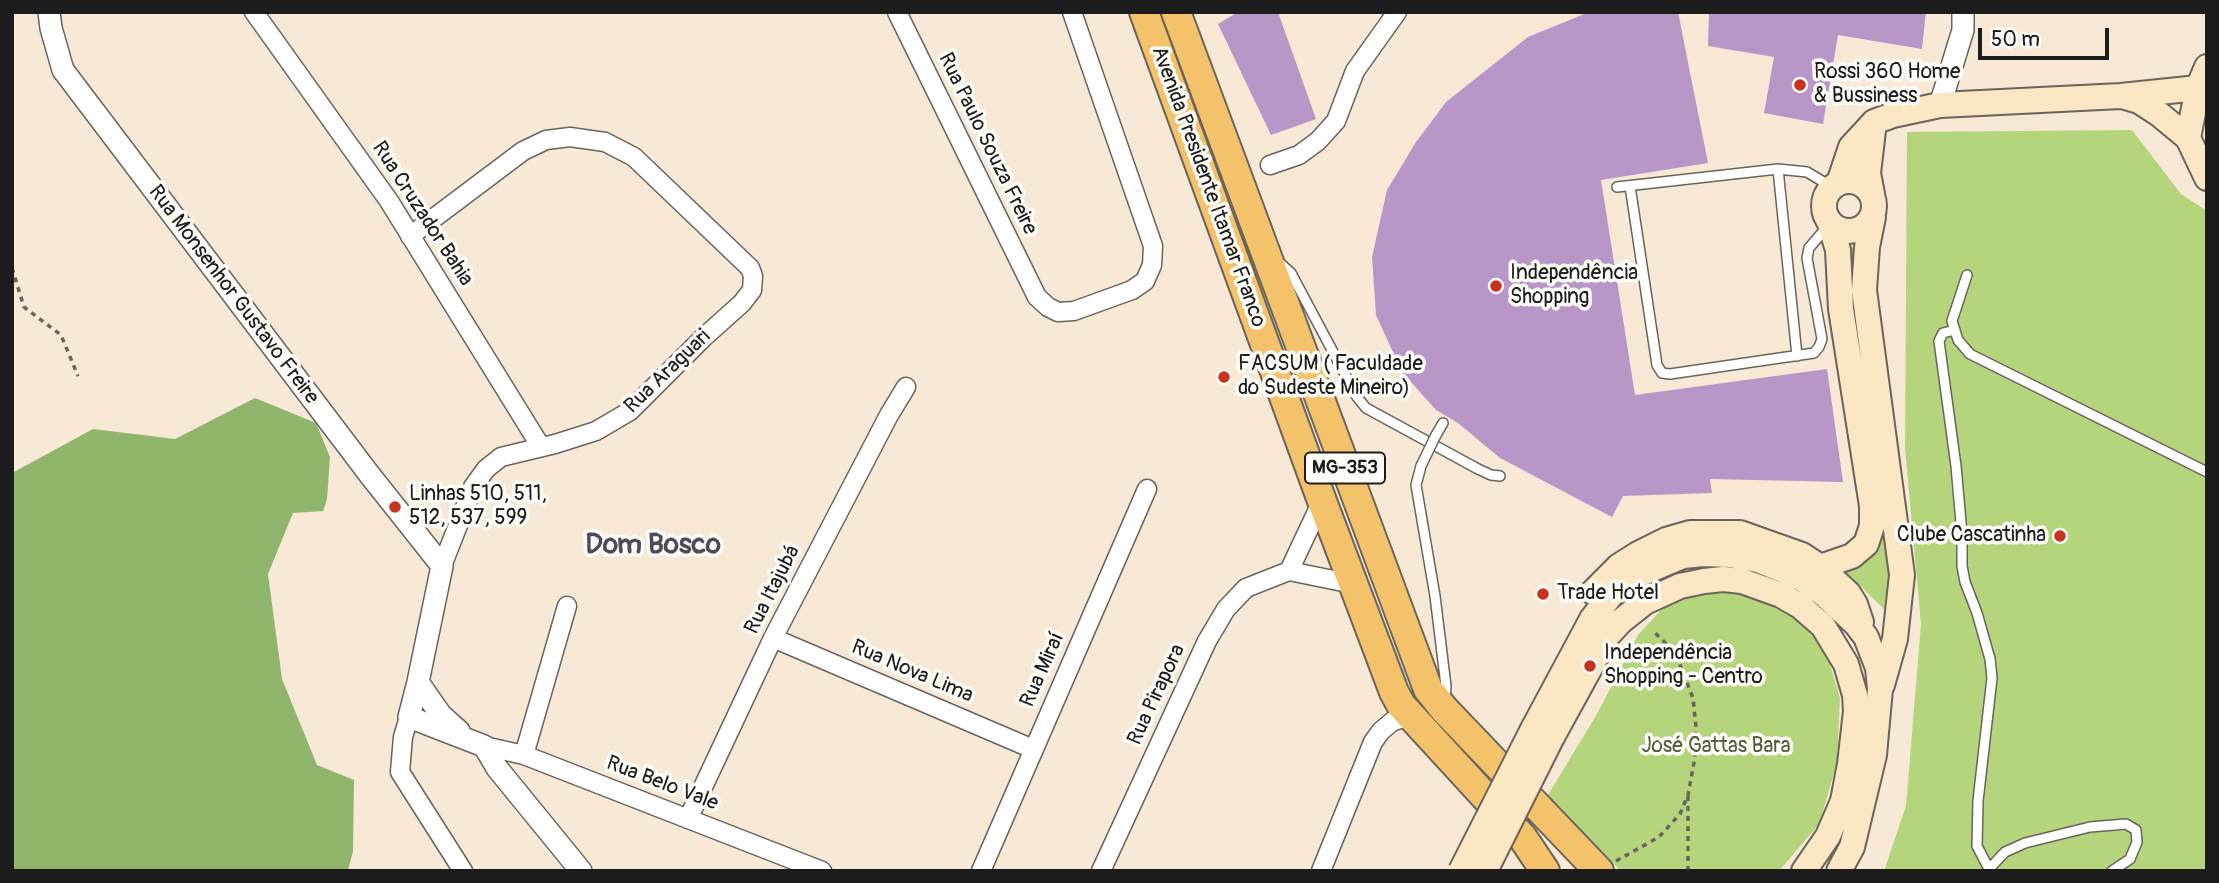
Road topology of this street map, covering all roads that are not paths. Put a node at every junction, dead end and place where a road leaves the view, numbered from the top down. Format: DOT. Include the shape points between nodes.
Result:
graph roads {
  1 [pos="49,12"];
  2 [pos="254,12"];
  3 [pos="897,12"];
  4 [pos="1072,12"];
  5 [pos="1144,12"];
  6 [pos="1176,12"];
  7 [pos="1397,12"];
  8 [pos="1963,12"];
  9 [pos="2207,54"];
  10 [pos="2204,83"];
  11 [pos="2155,91"];
  12 [pos="2121,96"];
  13 [pos="1940,105"];
  14 [pos="1874,122"];
  15 [pos="2188,138"];
  16 [pos="1270,164"];
  17 [pos="1778,169"];
  18 [pos="2205,169"];
  19 [pos="1836,185"];
  20 [pos="1630,186"];
  21 [pos="1617,187"];
  22 [pos="1872,206"];
  23 [pos="1830,224"];
  24 [pos="411,236"];
  25 [pos="1263,248"];
  26 [pos="1967,275"];
  27 [pos="1955,330"];
  28 [pos="1797,356"];
  29 [pos="906,387"];
  30 [pos="1443,423"];
  31 [pos="541,447"];
  32 [pos="2207,472"];
  33 [pos="1500,477"];
  34 [pos="1147,489"];
  35 [pos="1322,501"];
  36 [pos="442,566"];
  37 [pos="1820,567"];
  38 [pos="1289,571"];
  39 [pos="1353,584"];
  40 [pos="567,606"];
  41 [pos="774,638"];
  42 [pos="1866,638"];
  43 [pos="418,682"];
  44 [pos="1880,689"];
  45 [pos="1548,701"];
  46 [pos="1444,709"];
  47 [pos="1412,716"];
  48 [pos="409,717"];
  49 [pos="1543,733"];
  50 [pos="475,742"];
  51 [pos="1033,749"];
  52 [pos="524,755"];
  53 [pos="688,819"];
  54 [pos="1989,870"];
  55 [pos="463,871"];
  56 [pos="581,871"];
  57 [pos="822,871"];
  58 [pos="981,871"];
  59 [pos="1101,871"];
  60 [pos="1321,871"];
  61 [pos="1461,871"];
  62 [pos="1485,871"];
  63 [pos="1545,871"];
  64 [pos="1599,871"];
  65 [pos="1804,871"];
  66 [pos="1839,871"];
  67 [pos="2112,871"];
  1 -- 36 [label="street, Rua Monsenhor Gustavo Freire" via="63,70"];
  2 -- 24 [label="street, Rua Cruzador Bahia"];
  3 -- 4 [label="street, Rua Paulo Souza Freire" via="1037,297 1058,312 1074,311 1145,281 1153,246"];
  5 -- 35 [label="main road, Avenida Presidente Itamar Franco / MG-353"];
  6 -- 25 [label="main road, Avenida Presidente Itamar Franco / MG-353"];
  7 -- 16 [label="street" via="1355,71 1336,121 1299,155"];
  8 -- 13 [label="street" via="1963,30"];
  9 -- 11 [label="main road"];
  10 -- 11 [label="main road"];
  10 -- 15 [label="main road"];
  11 -- 12 [label="main road"];
  12 -- 13 [label="main road"];
  12 -- 15 [label="main road" via="2139,101"];
  13 -- 14 [label="main road"];
  14 -- 19 [label="main road" via="1851,147"];
  14 -- 22 [label="main road" via="1868,173"];
  15 -- 18 [label="main road"];
  17 -- 19 [label="lane" via="1807,172"];
  17 -- 20 [label="lane"];
  17 -- 28 [label="lane"];
  19 -- 22 [label="main road" via="1861,183"];
  19 -- 23 [label="main road" via="1827,194 1824,209"];
  20 -- 21 [label="lane"];
  20 -- 28 [label="lane" via="1657,365 1662,373"];
  22 -- 23 [label="main road" via="1862,228 1854,232"];
  22 -- 44 [label="main road" via="1864,290 1902,575 1895,639"];
  23 -- 28 [label="lane" via="1809,248 1807,258 1822,339 1814,353"];
  23 -- 37 [label="main road" via="1838,250 1841,309 1872,526 1866,544 1852,556"];
  24 -- 31 [label="street, Rua Cruzador Bahia"];
  24 -- 31 [label="street, Rua Araguari" via="523,151 546,140 570,137 605,142 635,157 750,268 752,290 742,303 630,411 596,431"];
  25 -- 33 [label="lane" via="1291,273 1366,408"];
  25 -- 46 [label="main road, Avenida Presidente Itamar Franco / MG-353" via="1422,674"];
  26 -- 27 [label="lane" via="1952,321"];
  27 -- 32 [label="lane" via="1970,354"];
  27 -- 54 [label="lane" via="1943,333 1939,341 1956,466 1962,566 1992,678 1977,846"];
  29 -- 41 [label="street, Rua Itajubá"];
  30 -- 46 [label="lane, bridge" via="1416,485 1435,596 1446,686"];
  31 -- 36 [label="street, Rua Araguari" via="501,457 486,469 473,487"];
  34 -- 51 [label="street, Rua Miraí"];
  35 -- 38 [label="street"];
  35 -- 39 [label="main road, Avenida Presidente Itamar Franco / MG-353"];
  36 -- 43 [label="street, Rua Araguari"];
  37 -- 42 [label="main road" via="1855,604"];
  37 -- 45 [label="main road" via="1802,555 1741,533 1690,533 1643,551 1619,566 1580,608 1565,638"];
  38 -- 39 [label="street"];
  38 -- 59 [label="street, Rua Pirapora" via="1246,588 1226,609"];
  39 -- 47 [label="main road, Avenida Presidente Itamar Franco / MG-353" via="1394,692"];
  40 -- 52 [label="street"];
  41 -- 51 [label="street, Rua Nova Lima"];
  41 -- 53 [label="street, Rua Itajubá"];
  42 -- 44 [label="main road" via="1878,668"];
  42 -- 45 [label="main road" via="1825,596 1783,570 1730,555 1683,556 1637,575 1615,590 1592,619"];
  43 -- 48 [label="street, Rua Araguari"];
  43 -- 50 [label="street" via="441,715"];
  44 -- 66 [label="main road" via="1864,804 1852,847"];
  45 -- 49 [label="main road"];
  46 -- 64 [label="main road, Avenida Presidente Itamar Franco / MG-353"];
  47 -- 60 [label="street" via="1393,721 1373,742"];
  47 -- 63 [label="main road, Avenida Presidente Itamar Franco / MG-353" via="1523,838"];
  48 -- 50 [label="street"];
  48 -- 55 [label="street" via="400,772"];
  49 -- 61 [label="main road, bridge"];
  49 -- 62 [label="main road, bridge"];
  49 -- 65 [label="main road" via="1608,635 1645,602 1680,586 1723,579 1742,580 1781,595 1823,626 1846,664 1855,695 1843,801"];
  50 -- 52 [label="street, Rua Belo Vale"];
  50 -- 56 [label="street"];
  51 -- 58 [label="street, Rua Miraí"];
  52 -- 53 [label="street, Rua Belo Vale"];
  53 -- 57 [label="street, Rua Belo Vale"];
  54 -- 67 [label="lane" via="2005,852 2025,843 2090,827 2126,824 2136,830 2137,842 2130,859"];
}
